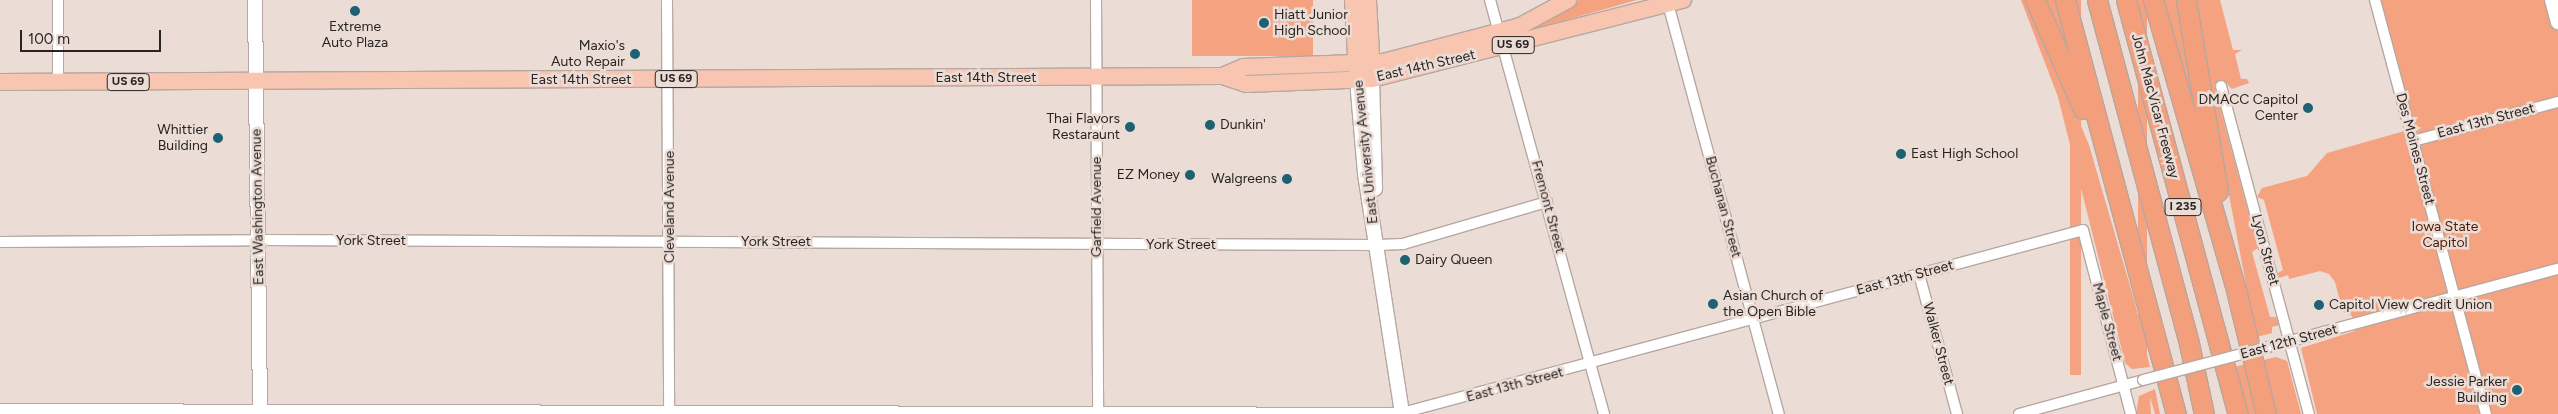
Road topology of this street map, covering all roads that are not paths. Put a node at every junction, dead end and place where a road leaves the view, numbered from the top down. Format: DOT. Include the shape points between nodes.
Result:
graph roads {
  1 [pos="58,0"];
  2 [pos="255,0"];
  3 [pos="667,0"];
  4 [pos="1096,0"];
  5 [pos="1353,0"];
  6 [pos="1368,0"];
  7 [pos="1490,0"];
  8 [pos="1568,0"];
  9 [pos="2035,0"];
  10 [pos="2065,0"];
  11 [pos="2097,0"];
  12 [pos="2126,0"];
  13 [pos="2153,0"];
  14 [pos="2186,0"];
  15 [pos="2375,0"];
  16 [pos="2552,0"];
  17 [pos="1673,1"];
  18 [pos="2558,22"];
  19 [pos="1501,40"];
  20 [pos="1365,62"];
  21 [pos="1222,76"];
  22 [pos="1096,77"];
  23 [pos="669,80"];
  24 [pos="1365,80"];
  25 [pos="256,81"];
  26 [pos="0,82"];
  27 [pos="58,82"];
  28 [pos="2221,86"];
  29 [pos="2558,102"];
  30 [pos="2413,141"];
  31 [pos="1547,202"];
  32 [pos="2123,215"];
  33 [pos="2082,230"];
  34 [pos="260,240"];
  35 [pos="0,242"];
  36 [pos="670,242"];
  37 [pos="1097,244"];
  38 [pos="1377,245"];
  39 [pos="2558,269"];
  40 [pos="1919,274"];
  41 [pos="2236,290"];
  42 [pos="2454,297"];
  43 [pos="2146,302"];
  44 [pos="1753,318"];
  45 [pos="2289,342"];
  46 [pos="1590,364"];
  47 [pos="2124,386"];
  48 [pos="0,409"];
  49 [pos="260,411"];
  50 [pos="669,412"];
  51 [pos="1424,412"];
  52 [pos="1098,413"];
  53 [pos="1402,414"];
  54 [pos="1604,414"];
  55 [pos="1779,414"];
  56 [pos="1956,414"];
  57 [pos="2020,414"];
  58 [pos="2131,414"];
  59 [pos="2166,414"];
  60 [pos="2176,414"];
  61 [pos="2204,414"];
  62 [pos="2238,414"];
  63 [pos="2266,414"];
  64 [pos="2309,414"];
  65 [pos="2486,414"];
  1 -- 27 [label="street"];
  2 -- 25 [label="street, East Washington Avenue"];
  3 -- 23 [label="street, Cleveland Avenue"];
  4 -- 22 [label="street, Garfield Avenue"];
  5 -- 20 [label="main road, East University Avenue"];
  6 -- 20 [label="main road, East University Avenue"];
  7 -- 19 [label="street, Fremont Street"];
  8 -- 19 [label="main road, US 69"];
  9 -- 32 [label="highway" via="2076,92"];
  10 -- 32 [label="highway"];
  11 -- 61 [label="highway, I 235" via="2188,339"];
  12 -- 62 [label="highway, John MacVicar Freeway / I 235"];
  13 -- 41 [label="highway"];
  14 -- 41 [label="highway"];
  15 -- 30 [label="street, Des Moines Street"];
  16 -- 18 [label="street"];
  17 -- 19 [label="main road, East 14th Street / US 69"];
  17 -- 44 [label="street, Buchanan Street"];
  19 -- 20 [label="main road, East 14th Street / US 69" via="1383,62"];
  19 -- 24 [label="main road, East 14th Street / US 69"];
  19 -- 31 [label="street, Fremont Street"];
  20 -- 21 [label="main road, East 14th Street / US 69" via="1243,67"];
  20 -- 24 [label="main road, East University Avenue"];
  21 -- 22 [label="main road, East 14th Street / US 69"];
  21 -- 24 [label="main road, East 14th Street / US 69" via="1248,84"];
  22 -- 23 [label="main road, East 14th Street / US 69"];
  22 -- 37 [label="street, Garfield Avenue"];
  23 -- 25 [label="main road, East 14th Street / US 69"];
  23 -- 36 [label="street, Cleveland Avenue"];
  24 -- 38 [label="street, East University Avenue"];
  25 -- 27 [label="main road, East 14th Street / US 69"];
  25 -- 34 [label="street, East Washington Avenue"];
  26 -- 27 [label="main road, East 14th Street / US 69"];
  28 -- 45 [label="street, Lyon Street"];
  29 -- 30 [label="street, East 13th Street"];
  30 -- 42 [label="street, Des Moines Street"];
  31 -- 38 [label="street, York Street" via="1402,244"];
  31 -- 46 [label="street, Fremont Street"];
  32 -- 43 [label="highway"];
  33 -- 40 [label="street, East 13th Street"];
  33 -- 47 [label="street, Maple Street"];
  34 -- 35 [label="street, York Street"];
  34 -- 36 [label="street, York Street"];
  34 -- 49 [label="street, East Washington Avenue"];
  36 -- 37 [label="street, York Street"];
  36 -- 50 [label="street, Cleveland Avenue"];
  37 -- 38 [label="street, York Street"];
  37 -- 52 [label="street, Garfield Avenue"];
  38 -- 53 [label="street, East University Avenue"];
  39 -- 42 [label="street, East 12th Street"];
  40 -- 44 [label="street, East 13th Street"];
  40 -- 56 [label="street, Walker Street"];
  41 -- 63 [label="highway"];
  42 -- 45 [label="street, East 12th Street"];
  42 -- 65 [label="street, Des Moines Street"];
  43 -- 59 [label="highway"];
  43 -- 60 [label="highway"];
  44 -- 46 [label="street, East 13th Street"];
  44 -- 55 [label="street, Buchanan Street"];
  45 -- 47 [label="street, East 12th Street, bridge"];
  45 -- 64 [label="street, Lyon Street"];
  46 -- 51 [label="street, East 13th Street"];
  46 -- 54 [label="street, Fremont Street"];
  47 -- 57 [label="street, East 12th Street"];
  47 -- 58 [label="street, Maple Street"];
  48 -- 49 [label="street, East 13th Street"];
  49 -- 50 [label="street, East 13th Street"];
  50 -- 52 [label="street, East 13th Street"];
  51 -- 53 [label="street, East 13th Street"];
  52 -- 53 [label="street, East 13th Street"];
}
